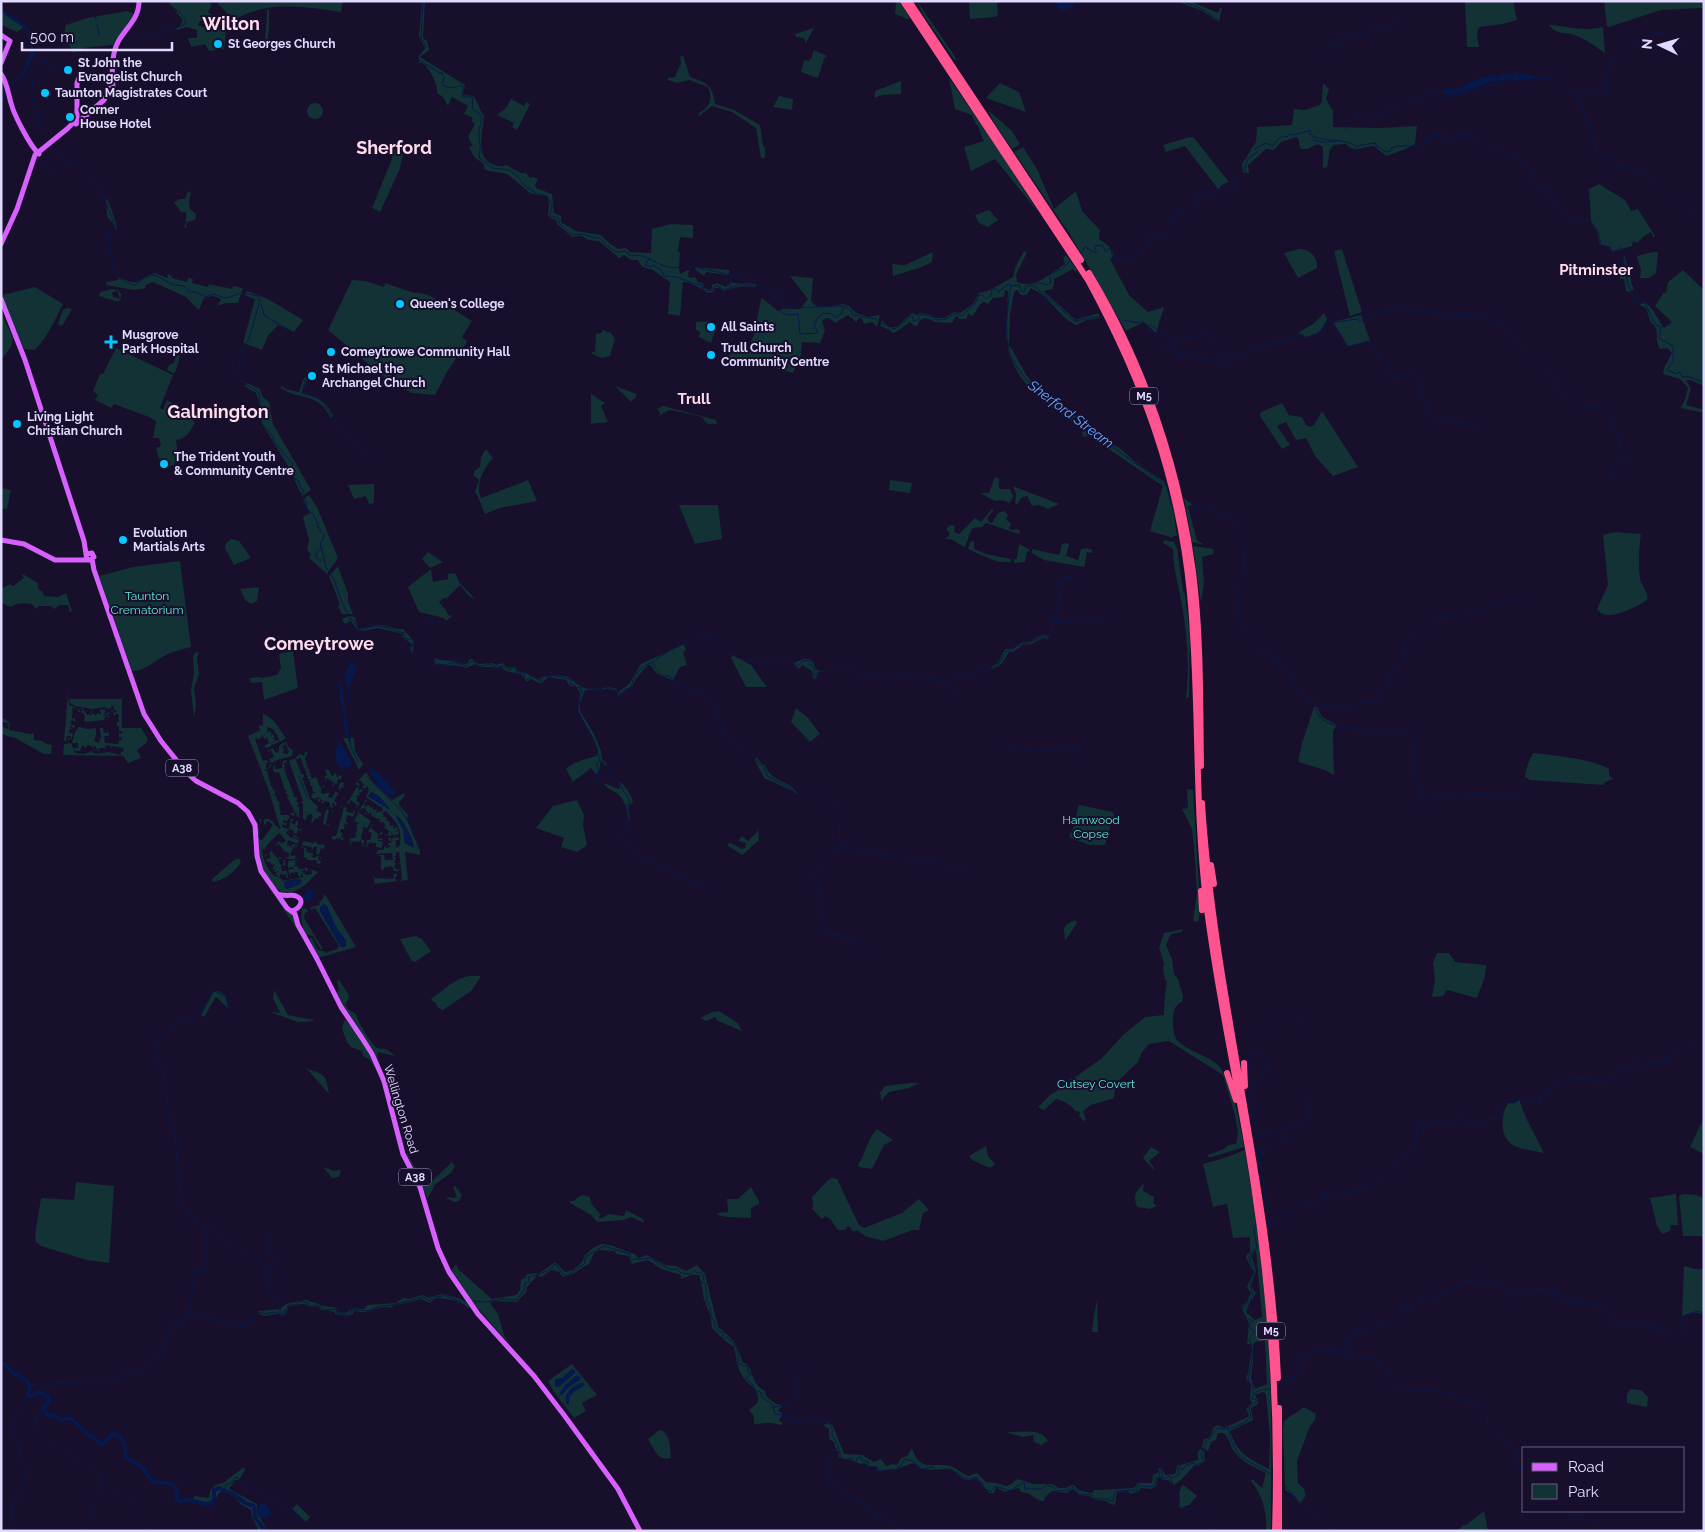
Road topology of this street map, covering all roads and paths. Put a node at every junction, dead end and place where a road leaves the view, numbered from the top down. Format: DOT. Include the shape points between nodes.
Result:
graph roads {
  1 [pos="139,1"];
  2 [pos="903,1"];
  3 [pos="909,1"];
  4 [pos="1,35"];
  5 [pos="1,63"];
  6 [pos="112,70"];
  7 [pos="1,74"];
  8 [pos="100,78"];
  9 [pos="112,82"];
  10 [pos="103,101"];
  11 [pos="86,114"];
  12 [pos="78,116"];
  13 [pos="39,153"];
  14 [pos="1,244"];
  15 [pos="1,299"];
  16 [pos="1,540"];
  17 [pos="88,557"];
  18 [pos="1204,830"];
  19 [pos="1201,852"];
  20 [pos="1214,884"];
  21 [pos="278,894"];
  22 [pos="289,896"];
  23 [pos="286,905"];
  24 [pos="299,908"];
  25 [pos="292,910"];
  26 [pos="1202,910"];
  27 [pos="300,930"];
  28 [pos="1244,1063"];
  29 [pos="1227,1073"];
  30 [pos="1245,1133"];
  31 [pos="1252,1144"];
  32 [pos="640,1531"];
  33 [pos="1275,1531"];
  34 [pos="1279,1531"];
  1 -- 6 [label="main road" via="136,17 118,42"];
  2 -- 19 [label="highway, M5" via="1088,280 1119,339 1150,412 1175,500 1189,581"];
  3 -- 18 [label="highway, M5" via="1091,278 1127,345 1154,410 1176,484 1193,573"];
  4 -- 5 [label="main road" via="10,42"];
  6 -- 8 [label="main road"];
  6 -- 9 [label="main road"];
  7 -- 13 [label="main road" via="14,111"];
  8 -- 9 [label="main road"];
  8 -- 10 [label="main road" via="111,86"];
  8 -- 12 [label="main road" via="85,76 77,83"];
  9 -- 10 [label="main road" via="112,90"];
  10 -- 11 [label="main road"];
  11 -- 12 [label="main road"];
  11 -- 13 [label="main road"];
  12 -- 13 [label="main road"];
  13 -- 14 [label="main road"];
  15 -- 17 [label="main road, A38" via="26,363"];
  16 -- 17 [label="main road" via="24,544 54,560"];
  17 -- 21 [label="main road, Wellington Road / A38" via="144,714 176,761 196,781 248,812 255,825 259,867"];
  18 -- 20 [label="highway, M5"];
  18 -- 31 [label="highway, M5" via="1210,902"];
  19 -- 26 [label="highway, M5"];
  19 -- 30 [label="highway, M5" via="1210,931"];
  21 -- 22 [label="main road"];
  21 -- 23 [label="main road, Wellington Road / A38"];
  22 -- 23 [label="main road"];
  22 -- 24 [label="main road" via="298,897"];
  23 -- 25 [label="main road, Wellington Road / A38"];
  24 -- 25 [label="main road"];
  24 -- 27 [label="main road, Wellington Road / A38"];
  25 -- 27 [label="main road, Wellington Road / A38"];
  27 -- 32 [label="main road, Wellington Road / A38" via="384,1081 401,1148 420,1187 440,1254 454,1280 469,1302 542,1386 618,1489"];
  28 -- 31 [label="highway, M5"];
  29 -- 30 [label="highway, M5"];
  30 -- 33 [label="highway, M5" via="1271,1332"];
  31 -- 34 [label="highway, M5" via="1268,1252 1277,1356"];
}
